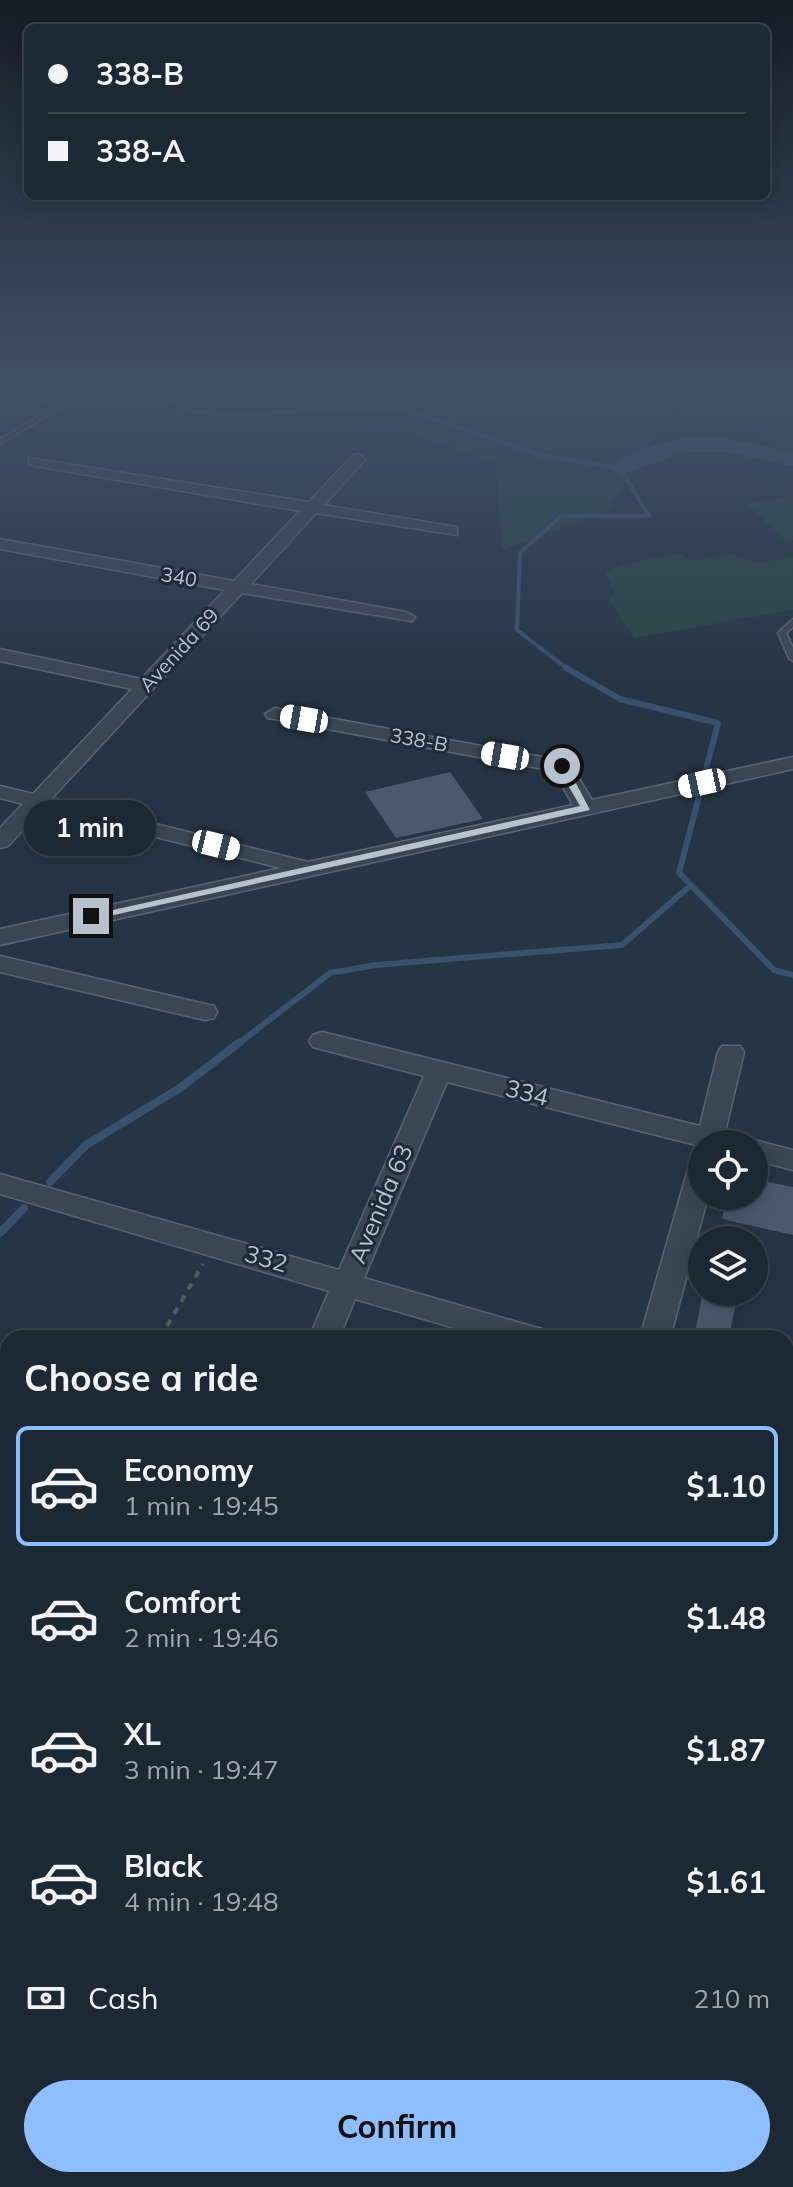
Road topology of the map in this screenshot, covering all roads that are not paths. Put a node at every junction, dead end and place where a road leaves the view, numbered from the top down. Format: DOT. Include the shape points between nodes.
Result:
graph roads {
  1 [pos="189,487"];
  2 [pos="332,487"];
  3 [pos="312,508"];
  4 [pos="451,531"];
  5 [pos="0,544"];
  6 [pos="237,588"];
  7 [pos="406,617"];
  8 [pos="793,622"];
  9 [pos="0,655"];
  10 [pos="793,658"];
  11 [pos="145,686"];
  12 [pos="275,714"];
  13 [pos="793,763"];
  14 [pos="0,792"];
  15 [pos="38,801"];
  16 [pos="586,808"];
  17 [pos="0,841"];
  18 [pos="305,868"];
  19 [pos="0,937"];
  20 [pos="0,964"];
  21 [pos="205,1012"];
  22 [pos="322,1041"];
  23 [pos="731,1052"];
  24 [pos="439,1070"];
  25 [pos="719,1130"];
  26 [pos="688,1134"];
  27 [pos="768,1154"];
  28 [pos="793,1160"];
  29 [pos="0,1184"];
  30 [pos="691,1210"];
  31 [pos="347,1282"];
  32 [pos="327,1330"];
  33 [pos="505,1330"];
  34 [pos="657,1330"];
  1 -- 3 [label="street"];
  2 -- 3 [label="street, Avenida 69"];
  3 -- 4 [label="street"];
  3 -- 6 [label="street, Avenida 69"];
  5 -- 6 [label="street, 340"];
  6 -- 7 [label="street, 340"];
  6 -- 11 [label="street, Avenida 69"];
  8 -- 10 [label="lane" via="782,633"];
  9 -- 11 [label="street"];
  11 -- 15 [label="street, Avenida 69"];
  12 -- 16 [label="street, 338-B" via="562,766"];
  13 -- 16 [label="street"];
  14 -- 15 [label="street"];
  15 -- 17 [label="street, Avenida 69"];
  15 -- 18 [label="street"];
  16 -- 18 [label="street"];
  18 -- 19 [label="street"];
  20 -- 21 [label="street"];
  22 -- 24 [label="street, 334"];
  23 -- 25 [label="street"];
  24 -- 26 [label="street, 334"];
  24 -- 31 [label="street, Avenida 63"];
  27 -- 28 [label="street"];
  29 -- 31 [label="street, 332"];
  30 -- 34 [label="street"];
  31 -- 32 [label="street, Avenida 63"];
  31 -- 33 [label="street, 332"];
}
